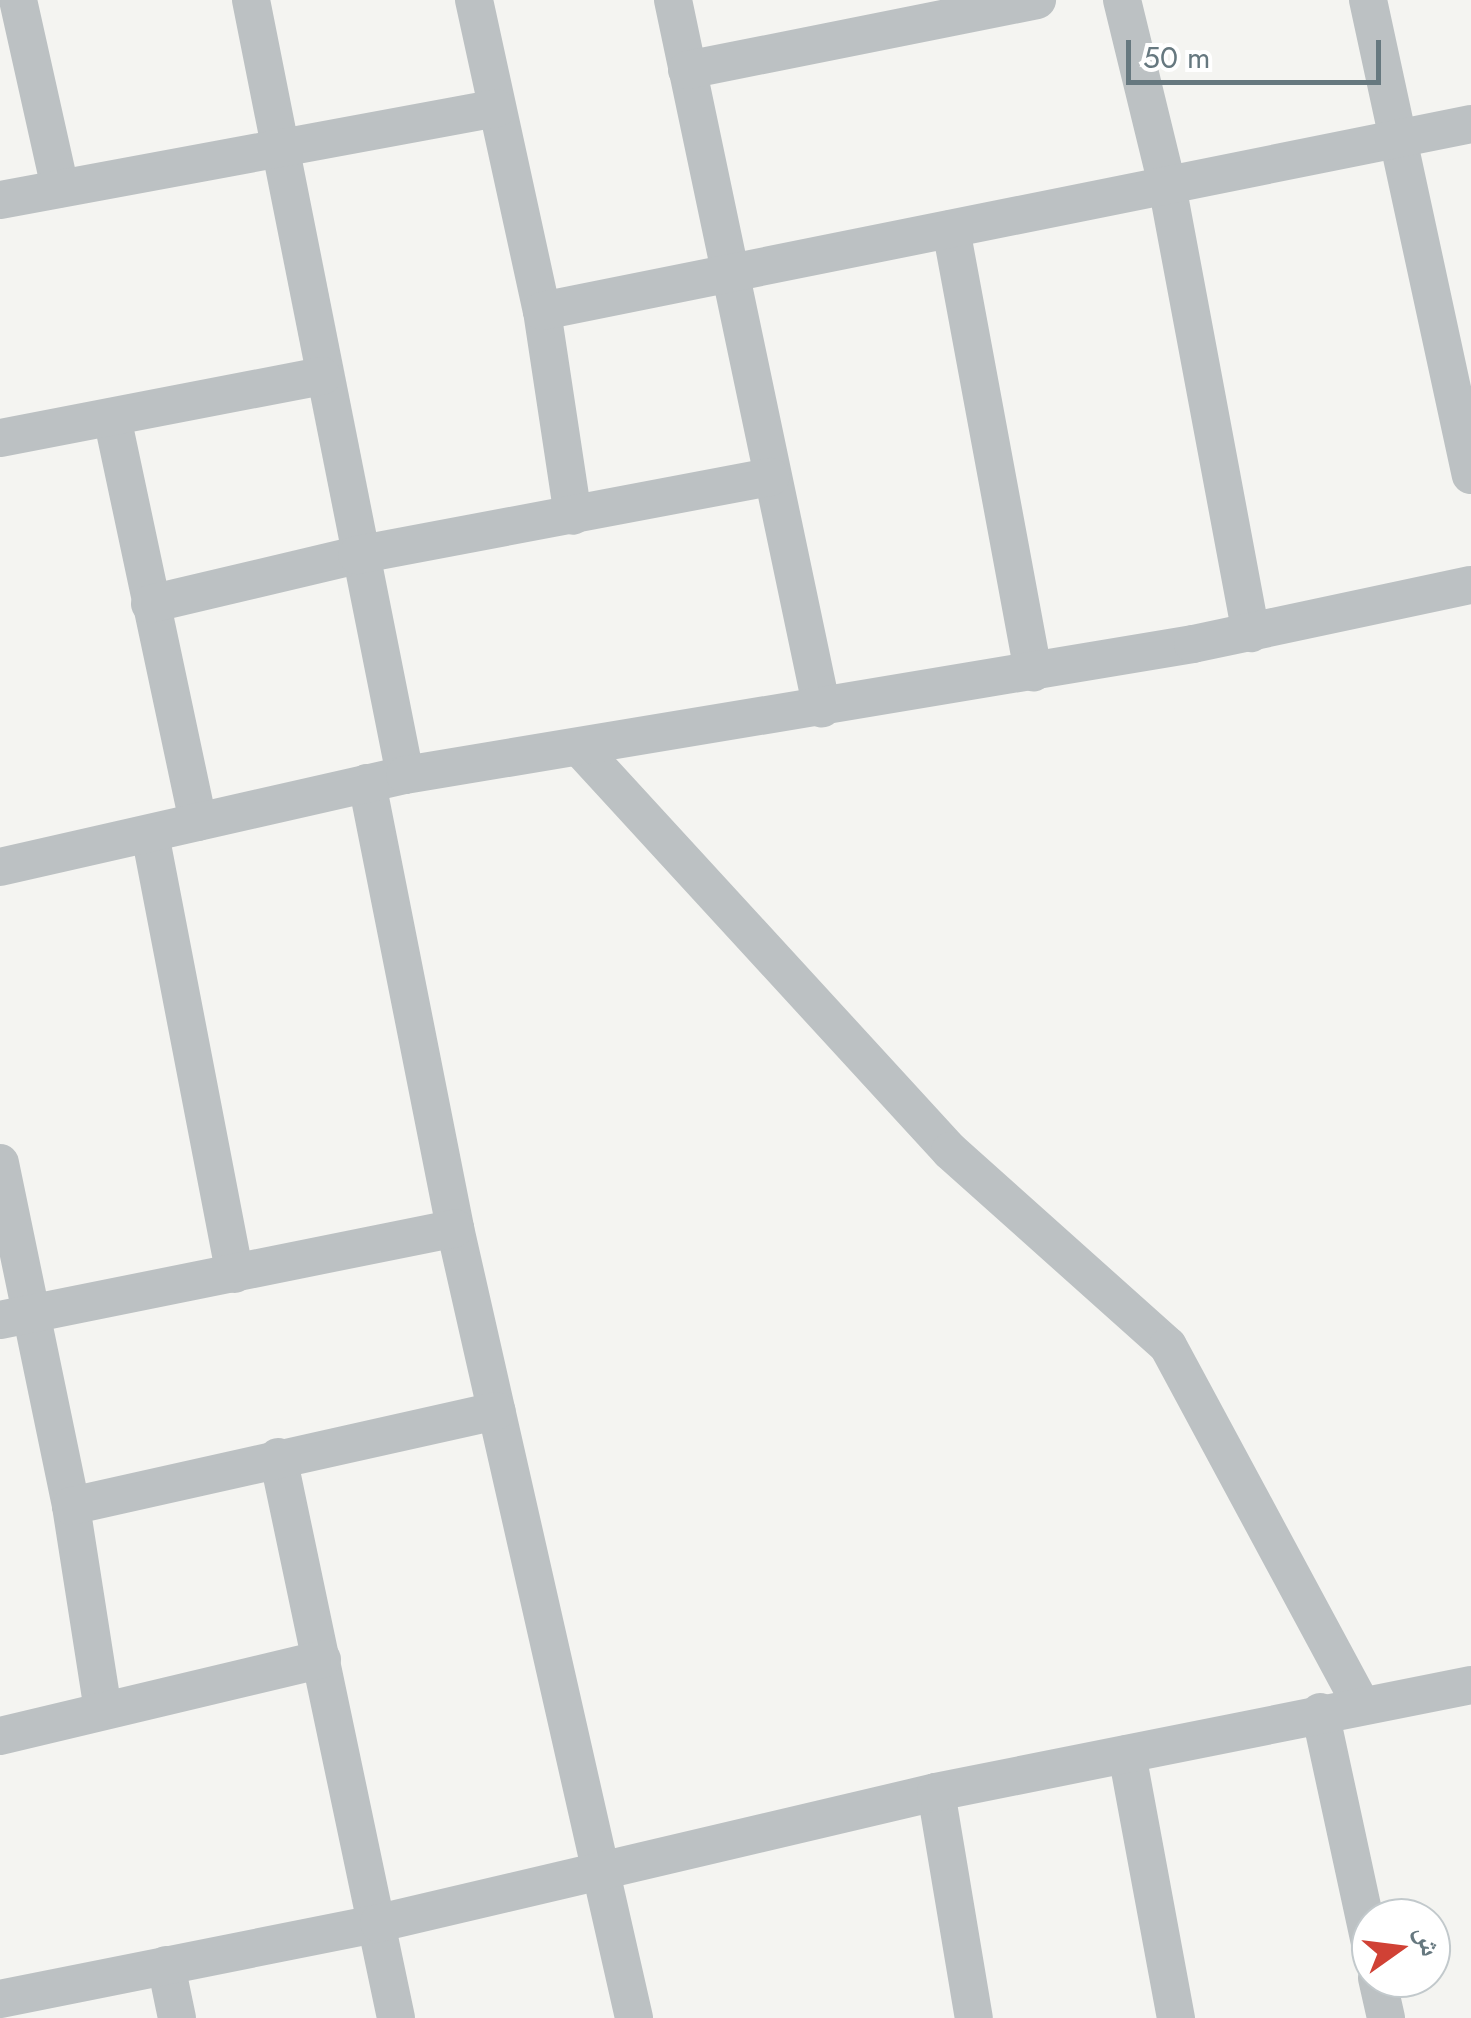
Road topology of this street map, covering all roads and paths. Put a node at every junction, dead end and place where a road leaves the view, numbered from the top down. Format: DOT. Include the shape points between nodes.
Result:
graph roads {
  1 [pos="250,0"];
  2 [pos="474,0"];
  3 [pos="674,0"];
  4 [pos="1037,0"];
  5 [pos="1122,0"];
  6 [pos="1368,0"];
  7 [pos="13,6"];
  8 [pos="898,13"];
  9 [pos="687,70"];
  10 [pos="497,108"];
  11 [pos="1471,124"];
  12 [pos="1398,139"];
  13 [pos="277,146"];
  14 [pos="1167,185"];
  15 [pos="60,188"];
  16 [pos="0,200"];
  17 [pos="951,229"];
  18 [pos="729,274"];
  19 [pos="542,311"];
  20 [pos="322,376"];
  21 [pos="112,418"];
  22 [pos="0,438"];
  23 [pos="1471,476"];
  24 [pos="772,477"];
  25 [pos="574,516"];
  26 [pos="357,555"];
  27 [pos="1471,585"];
  28 [pos="150,604"];
  29 [pos="1252,632"];
  30 [pos="1033,672"];
  31 [pos="822,709"];
  32 [pos="580,749"];
  33 [pos="406,775"];
  34 [pos="367,783"];
  35 [pos="198,822"];
  36 [pos="150,834"];
  37 [pos="0,868"];
  38 [pos="0,1163"];
  39 [pos="455,1228"];
  40 [pos="235,1274"];
  41 [pos="15,1318"];
  42 [pos="497,1411"];
  43 [pos="278,1457"];
  44 [pos="71,1506"];
  45 [pos="322,1659"];
  46 [pos="1462,1696"];
  47 [pos="1361,1705"];
  48 [pos="104,1711"];
  49 [pos="1320,1712"];
  50 [pos="0,1736"];
  51 [pos="1126,1754"];
  52 [pos="936,1792"];
  53 [pos="605,1871"];
  54 [pos="1360,1898"];
  55 [pos="379,1923"];
  56 [pos="166,1965"];
  57 [pos="0,1999"];
  58 [pos="177,2018"];
  59 [pos="396,2018"];
  60 [pos="634,2018"];
  61 [pos="974,2018"];
  62 [pos="1176,2018"];
  1 -- 13 [label="street"];
  2 -- 10 [label="street"];
  3 -- 9 [label="street"];
  4 -- 8 [label="street"];
  5 -- 14 [label="street"];
  6 -- 12 [label="street"];
  7 -- 15 [label="street"];
  8 -- 9 [label="street"];
  9 -- 18 [label="street"];
  10 -- 13 [label="street"];
  10 -- 19 [label="street"];
  11 -- 12 [label="street"];
  12 -- 14 [label="street"];
  12 -- 23 [label="street"];
  13 -- 15 [label="street"];
  13 -- 20 [label="street"];
  14 -- 17 [label="street"];
  14 -- 29 [label="street"];
  15 -- 16 [label="street"];
  17 -- 18 [label="street"];
  17 -- 30 [label="street"];
  18 -- 19 [label="street"];
  18 -- 24 [label="street"];
  19 -- 25 [label="street"];
  20 -- 21 [label="street"];
  20 -- 26 [label="street"];
  21 -- 22 [label="street"];
  21 -- 28 [label="street"];
  24 -- 25 [label="street"];
  24 -- 31 [label="street"];
  25 -- 26 [label="street"];
  26 -- 28 [label="street"];
  26 -- 33 [label="street"];
  27 -- 29 [label="street"];
  28 -- 35 [label="street"];
  29 -- 30 [label="street"];
  30 -- 31 [label="street"];
  31 -- 32 [label="street"];
  32 -- 33 [label="street"];
  32 -- 47 [label="street" via="950,1151 1168,1346"];
  33 -- 34 [label="street"];
  34 -- 35 [label="street"];
  34 -- 39 [label="street"];
  35 -- 36 [label="street"];
  36 -- 37 [label="street"];
  36 -- 40 [label="street"];
  38 -- 41 [label="street"];
  39 -- 40 [label="street"];
  39 -- 42 [label="street"];
  40 -- 41 [label="street"];
  41 -- 44 [label="street"];
  42 -- 43 [label="street"];
  42 -- 53 [label="street"];
  43 -- 44 [label="street"];
  43 -- 45 [label="street"];
  44 -- 48 [label="street"];
  45 -- 48 [label="street"];
  45 -- 55 [label="street"];
  46 -- 47 [label="street"];
  47 -- 49 [label="street"];
  48 -- 50 [label="street"];
  49 -- 51 [label="street"];
  49 -- 54 [label="street"];
  51 -- 52 [label="street"];
  51 -- 62 [label="street"];
  52 -- 53 [label="street"];
  52 -- 61 [label="street"];
  53 -- 55 [label="street"];
  53 -- 60 [label="street"];
  55 -- 56 [label="street"];
  55 -- 59 [label="street"];
  56 -- 57 [label="street"];
  56 -- 58 [label="street"];
}
